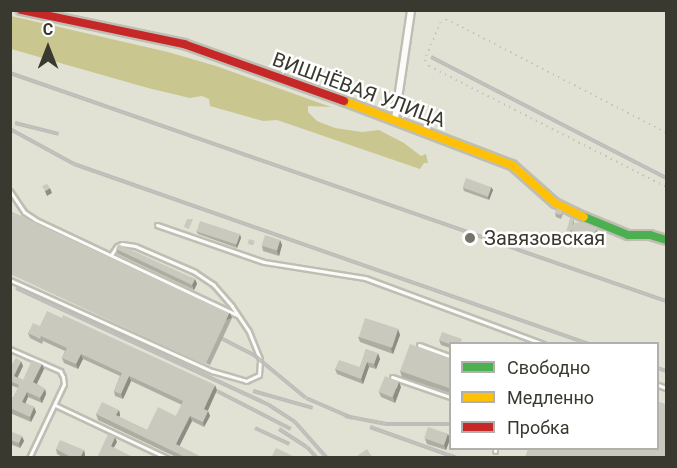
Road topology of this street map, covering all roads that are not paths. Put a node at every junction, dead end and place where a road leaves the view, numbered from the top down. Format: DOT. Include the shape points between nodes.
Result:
graph roads {
  1 [pos="21,10"];
  2 [pos="411,10"];
  3 [pos="394,119"];
  4 [pos="10,191"];
  5 [pos="158,225"];
  6 [pos="666,240"];
  7 [pos="111,255"];
  8 [pos="10,280"];
  9 [pos="239,316"];
  10 [pos="538,342"];
  11 [pos="419,345"];
  12 [pos="10,349"];
  13 [pos="449,356"];
  14 [pos="392,377"];
  15 [pos="449,397"];
  16 [pos="55,405"];
  17 [pos="29,458"];
  18 [pos="167,458"];
  1 -- 3 [label="street, ВИШНЁВАЯ УЛИЦА" via="184,44"];
  2 -- 3 [label="street"];
  3 -- 6 [label="street, ВИШНЁВАЯ УЛИЦА" via="512,165 555,203 588,219 628,235"];
  4 -- 7 [label="lane" via="29,216"];
  5 -- 10 [label="lane" via="264,262 365,278"];
  7 -- 9 [label="lane"];
  7 -- 9 [label="lane" via="117,246 129,244 195,272 214,285"];
  8 -- 9 [label="lane" via="212,371 246,381 259,375 260,359"];
  11 -- 13 [label="lane"];
  12 -- 16 [label="lane" via="60,371 64,384"];
  14 -- 15 [label="lane"];
  16 -- 17 [label="lane"];
  16 -- 18 [label="lane"];
}
